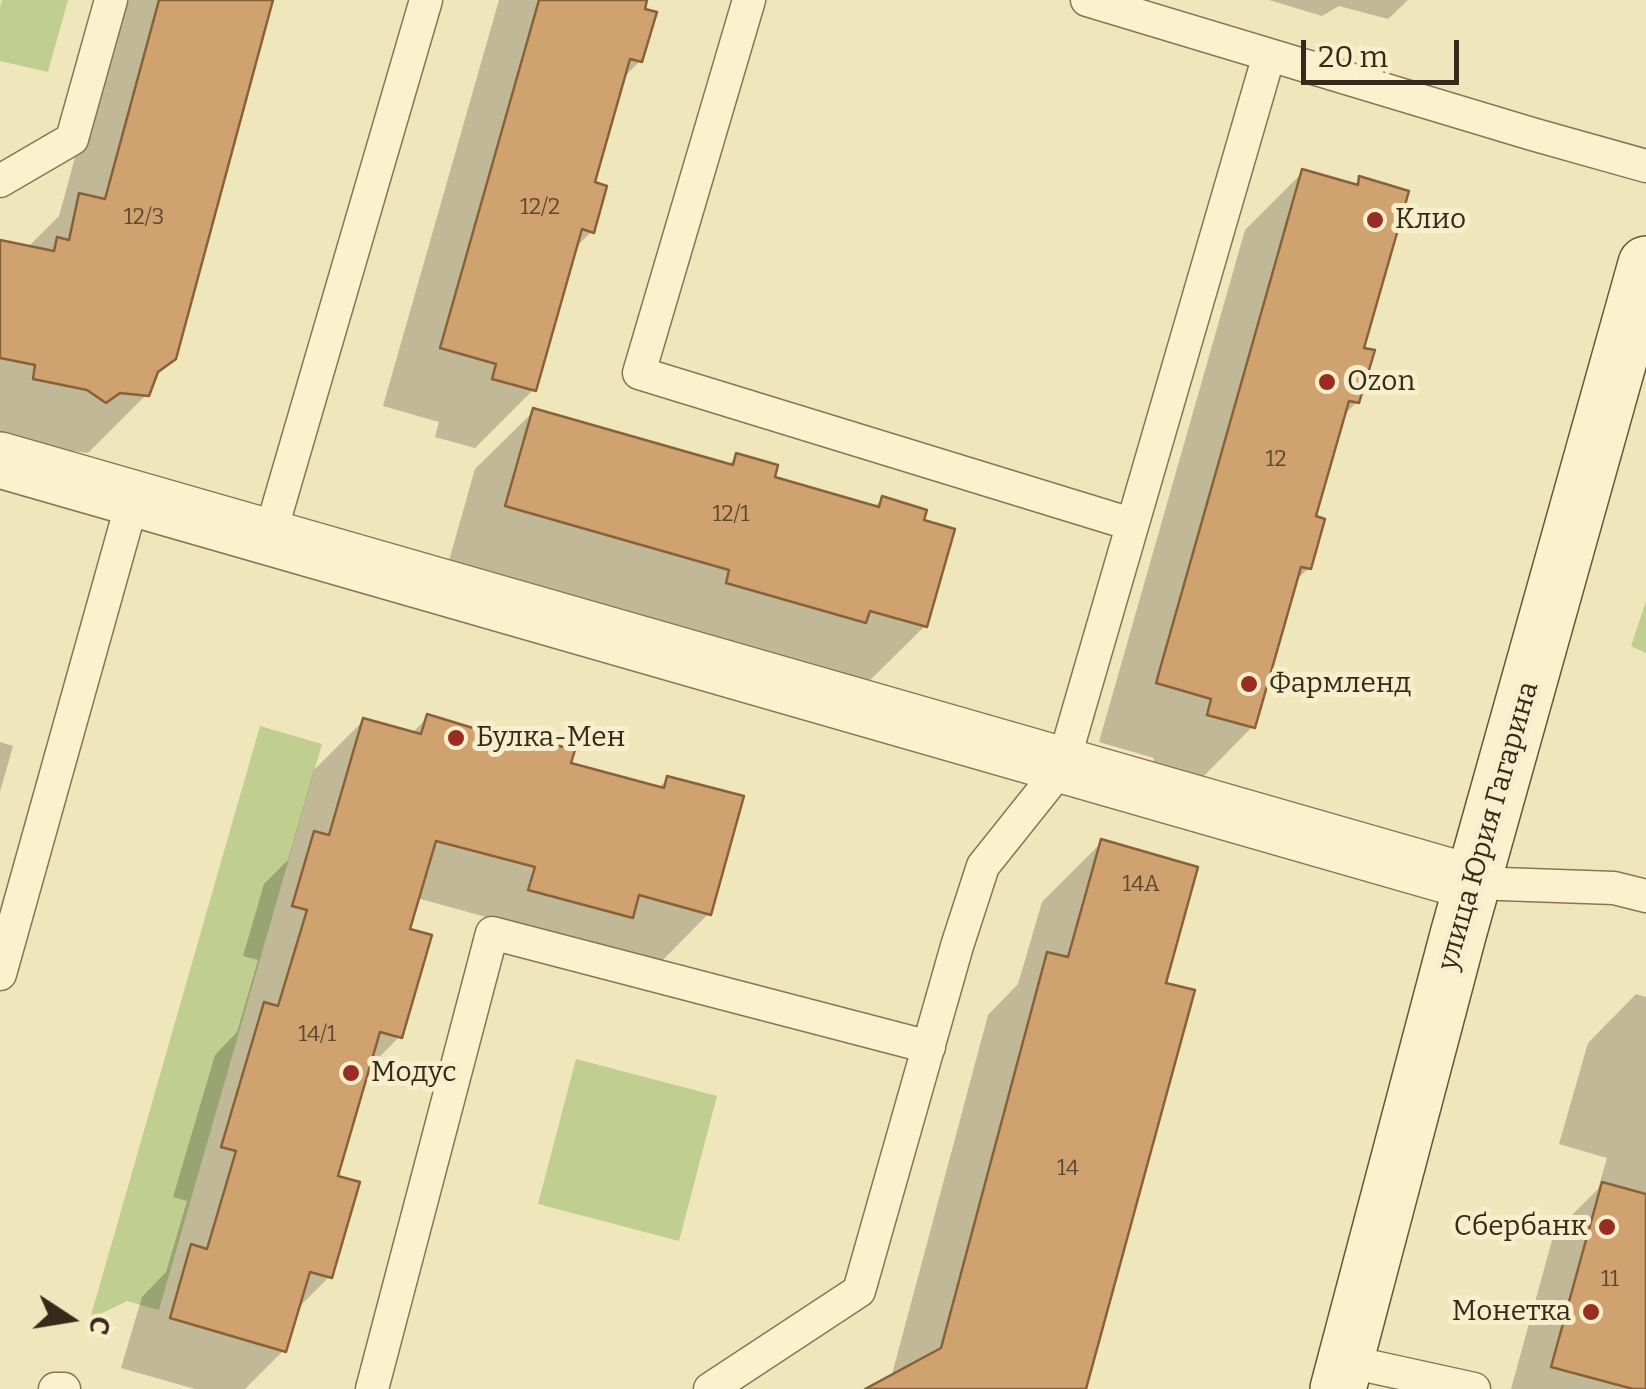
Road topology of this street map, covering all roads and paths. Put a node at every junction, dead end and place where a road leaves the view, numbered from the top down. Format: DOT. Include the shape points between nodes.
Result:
graph roads {
  1 [pos="111,0"];
  2 [pos="426,0"];
  3 [pos="749,0"];
  4 [pos="1104,2"];
  5 [pos="1269,55"];
  6 [pos="1646,166"];
  7 [pos="0,181"];
  8 [pos="1646,264"];
  9 [pos="0,460"];
  10 [pos="132,499"];
  11 [pos="1131,524"];
  12 [pos="269,538"];
  13 [pos="1062,767"];
  14 [pos="1473,884"];
  15 [pos="1646,896"];
  16 [pos="0,974"];
  17 [pos="929,1046"];
  18 [pos="1342,1375"];
  19 [pos="56,1389"];
  20 [pos="64,1389"];
  21 [pos="372,1389"];
  22 [pos="710,1389"];
  23 [pos="1474,1389"];
  1 -- 7 [label="lane" via="72,139"];
  2 -- 12 [label="lane"];
  3 -- 11 [label="lane" via="639,373"];
  4 -- 5 [label="lane"];
  5 -- 6 [label="lane"];
  5 -- 11 [label="lane"];
  8 -- 14 [label="street, улица Юрия Гагарина"];
  9 -- 10 [label="street"];
  10 -- 12 [label="street"];
  10 -- 16 [label="lane"];
  11 -- 13 [label="lane"];
  12 -- 13 [label="street"];
  13 -- 14 [label="street"];
  13 -- 17 [label="lane" via="982,866"];
  14 -- 15 [label="lane" via="1614,888"];
  14 -- 18 [label="street, улица Юрия Гагарина"];
  17 -- 21 [label="lane" via="492,934"];
  17 -- 22 [label="lane" via="859,1291"];
  18 -- 23 [label="lane"];
  19 -- 20 [label="lane"];
}
